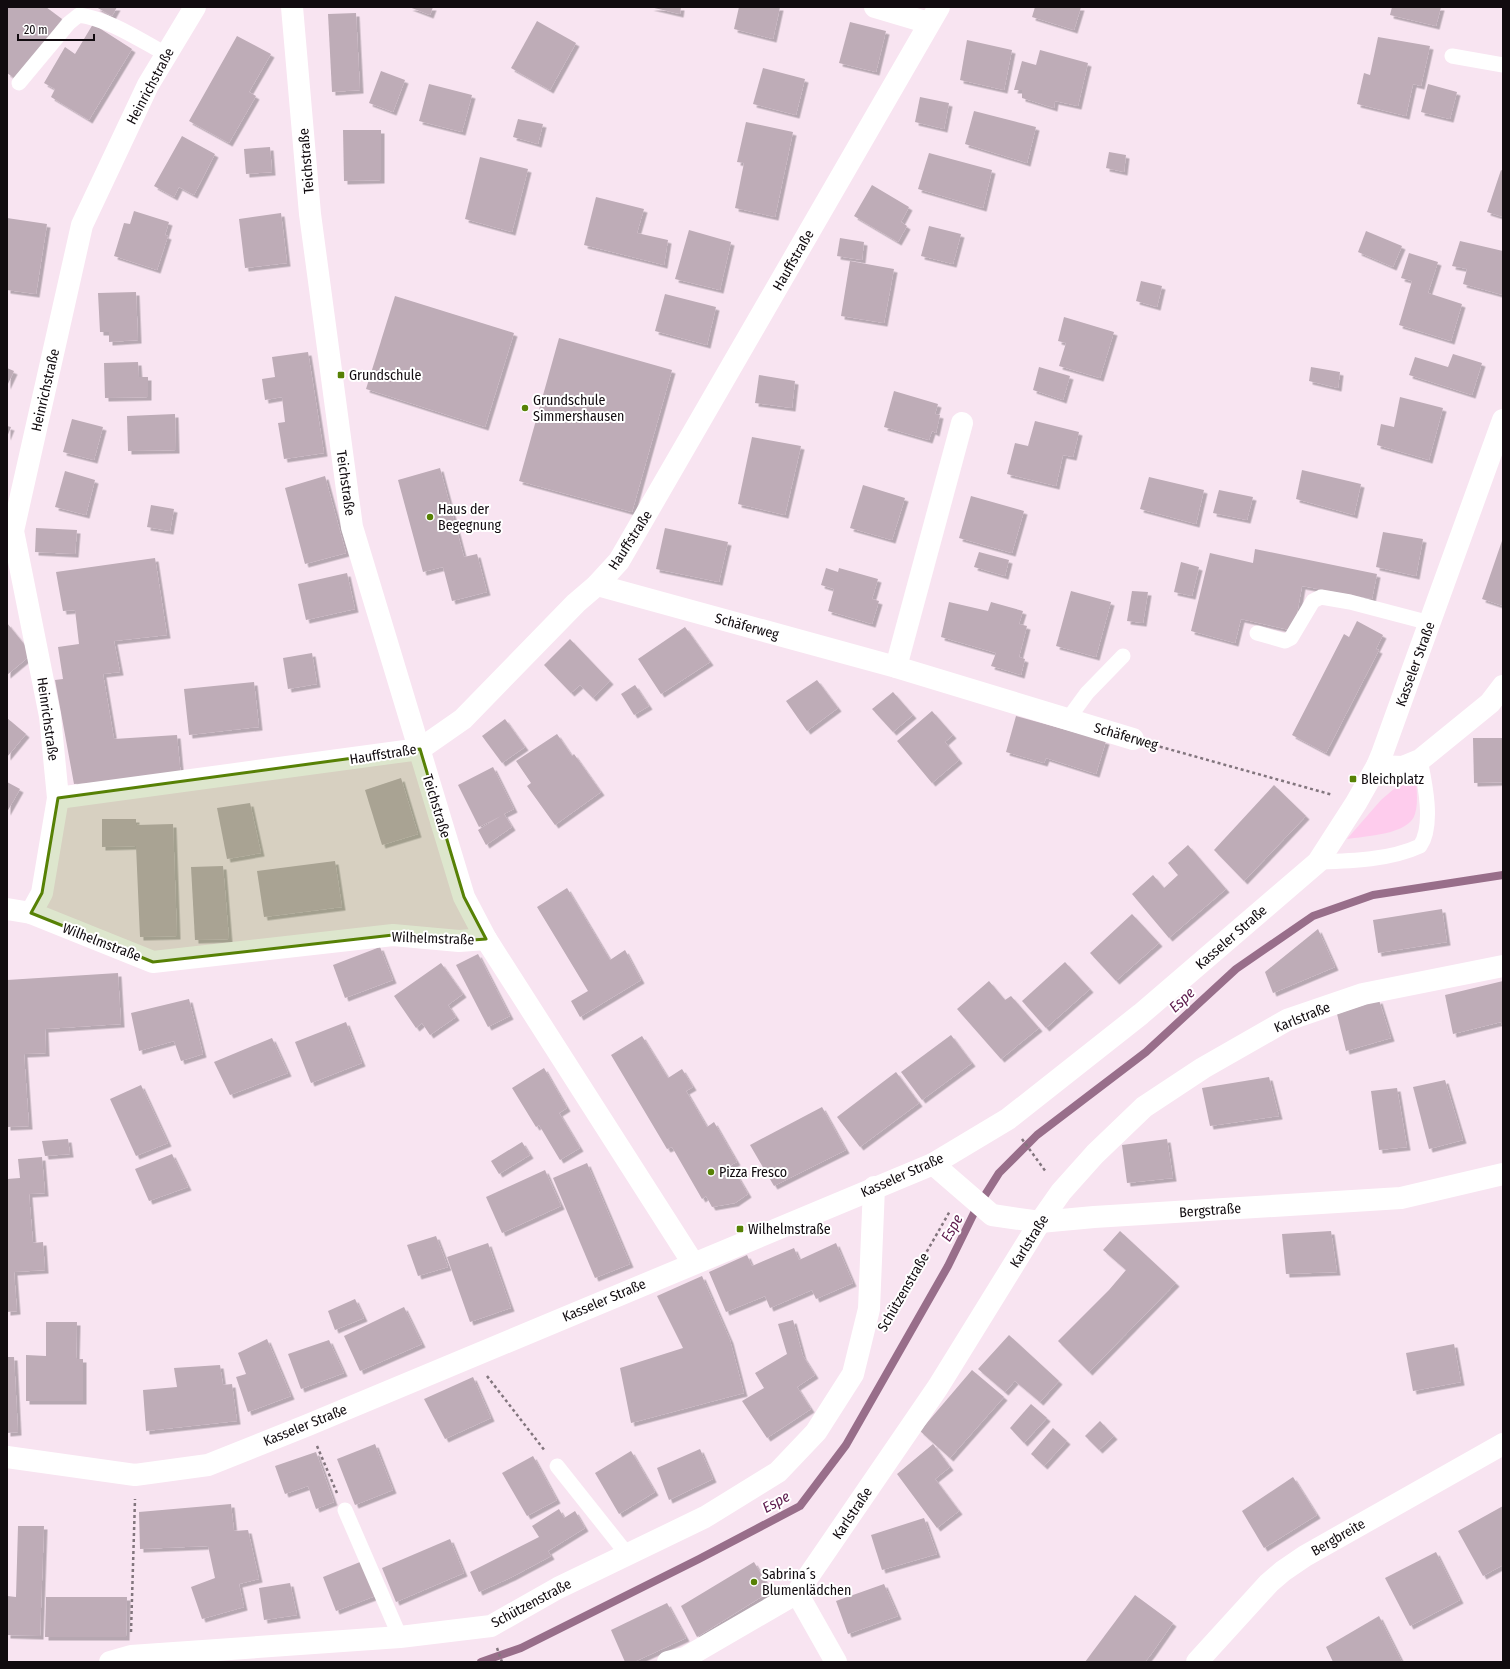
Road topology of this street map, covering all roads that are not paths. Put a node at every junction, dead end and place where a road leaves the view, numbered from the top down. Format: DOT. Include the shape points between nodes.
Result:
graph roads {
  1 [pos="195,7"];
  2 [pos="292,7"];
  3 [pos="875,7"];
  4 [pos="934,15"];
  5 [pos="166,54"];
  6 [pos="1452,56"];
  7 [pos="1503,65"];
  8 [pos="19,83"];
  9 [pos="1503,420"];
  10 [pos="962,423"];
  11 [pos="597,586"];
  12 [pos="1430,623"];
  13 [pos="1257,633"];
  14 [pos="1123,656"];
  15 [pos="896,667"];
  16 [pos="1503,686"];
  17 [pos="1496,703"];
  18 [pos="1068,719"];
  19 [pos="1133,739"];
  20 [pos="420,749"];
  21 [pos="1420,760"];
  22 [pos="1377,766"];
  23 [pos="58,798"];
  24 [pos="1318,862"];
  25 [pos="7,910"];
  26 [pos="30,913"];
  27 [pos="486,939"];
  28 [pos="1503,966"];
  29 [pos="933,1164"];
  30 [pos="1503,1174"];
  31 [pos="874,1188"];
  32 [pos="1040,1222"];
  33 [pos="693,1263"];
  34 [pos="1503,1444"];
  35 [pos="7,1457"];
  36 [pos="557,1466"];
  37 [pos="345,1510"];
  38 [pos="627,1554"];
  39 [pos="797,1593"];
  40 [pos="400,1637"];
  41 [pos="120,1659"];
  42 [pos="668,1662"];
  43 [pos="836,1662"];
  44 [pos="1198,1662"];
  1 -- 5 [label="street, Heinrichstraße"];
  2 -- 20 [label="street, Teichstraße" via="310,214 352,527"];
  3 -- 4 [label="street"];
  4 -- 11 [label="street, Hauffstraße" via="620,561"];
  5 -- 8 [label="lane" via="116,26 94,17 79,15 69,23"];
  5 -- 23 [label="street, Heinrichstraße" via="148,85 82,225 13,531 50,716"];
  6 -- 7 [label="lane"];
  9 -- 12 [label="street, Kasseler Straße"];
  10 -- 15 [label="street"];
  11 -- 15 [label="street, Schäferweg"];
  11 -- 20 [label="street, Hauffstraße" via="576,603 463,719"];
  12 -- 13 [label="lane" via="1321,597 1313,601 1291,638 1285,641"];
  12 -- 22 [label="street, Kasseler Straße"];
  14 -- 18 [label="lane" via="1088,693"];
  15 -- 18 [label="street, Schäferweg"];
  16 -- 17 [label="street"];
  17 -- 21 [label="street"];
  18 -- 19 [label="street, Schäferweg"];
  20 -- 23 [label="street, Hauffstraße"];
  20 -- 27 [label="street, Teichstraße" via="464,897"];
  21 -- 22 [label="street" via="1403,766"];
  21 -- 24 [label="lane" via="1427,818 1426,835 1420,846 1382,856"];
  22 -- 24 [label="street, Kasseler Straße"];
  23 -- 26 [label="street, Heinrichstraße" via="42,893"];
  24 -- 29 [label="street, Kasseler Straße" via="1140,1014 1008,1119"];
  25 -- 26 [label="street, Wilhelmstraße"];
  26 -- 27 [label="street, Wilhelmstraße" via="154,962 393,935 459,941"];
  27 -- 33 [label="street, Wilhelmstraße"];
  28 -- 32 [label="street, Karlstraße" via="1363,994 1287,1020 1203,1068 1144,1107 1095,1154 1061,1192"];
  29 -- 31 [label="street, Kasseler Straße"];
  29 -- 32 [label="street, Bergstraße" via="992,1215"];
  30 -- 32 [label="street, Bergstraße" via="1401,1198"];
  31 -- 33 [label="street, Kasseler Straße"];
  31 -- 38 [label="street, Schützenstraße" via="869,1309 854,1374 816,1432 778,1472 705,1517"];
  32 -- 39 [label="street, Karlstraße" via="938,1387"];
  33 -- 35 [label="street, Kasseler Straße" via="208,1465 135,1475"];
  34 -- 44 [label="street, Bergbreite" via="1283,1571 1269,1583"];
  36 -- 38 [label="lane"];
  37 -- 40 [label="lane"];
  38 -- 40 [label="street, Schützenstraße" via="558,1588 491,1626"];
  39 -- 42 [label="street, Karlstraße" via="685,1658"];
  39 -- 43 [label="street"];
  40 -- 41 [label="street, Schützenstraße"];
}
